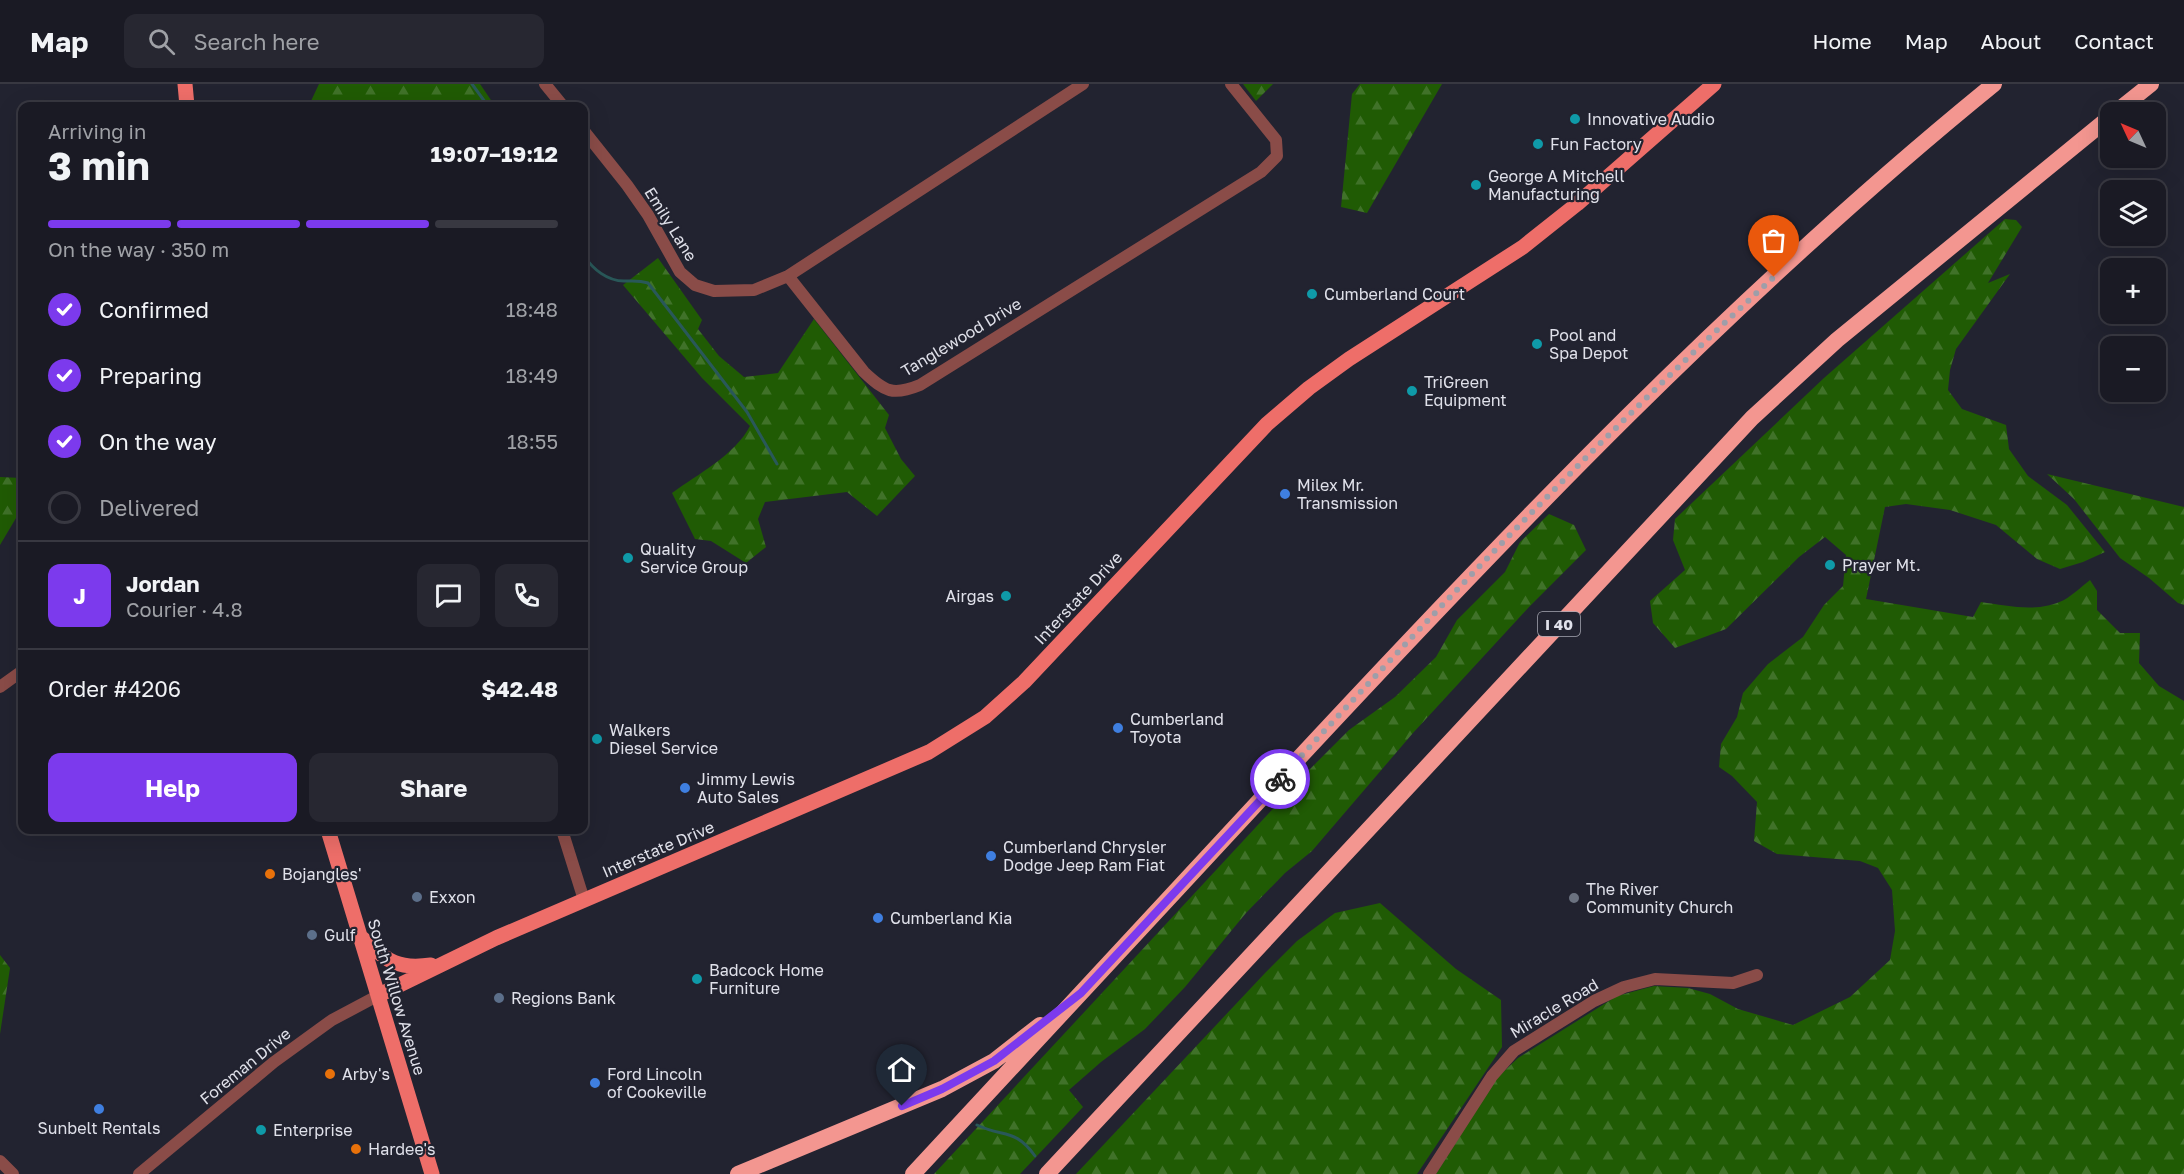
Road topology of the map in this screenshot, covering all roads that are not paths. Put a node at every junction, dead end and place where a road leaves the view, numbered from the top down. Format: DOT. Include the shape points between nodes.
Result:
graph roads {
  1 [pos="185,84"];
  2 [pos="545,84"];
  3 [pos="1083,84"];
  4 [pos="1231,84"];
  5 [pos="1714,84"];
  6 [pos="1994,84"];
  7 [pos="2151,84"];
  8 [pos="187,102"];
  9 [pos="560,102"];
  10 [pos="2128,102"];
  11 [pos="2100,125"];
  12 [pos="588,136"];
  13 [pos="788,276"];
  14 [pos="18,674"];
  15 [pos="0,687"];
  16 [pos="329,834"];
  17 [pos="563,834"];
  18 [pos="584,900"];
  19 [pos="361,937"];
  20 [pos="443,963"];
  21 [pos="1757,975"];
  22 [pos="1081,993"];
  23 [pos="379,995"];
  24 [pos="0,1161"];
  25 [pos="12,1174"];
  26 [pos="140,1174"];
  27 [pos="432,1174"];
  28 [pos="738,1174"];
  29 [pos="913,1174"];
  30 [pos="1047,1174"];
  31 [pos="1429,1174"];
  1 -- 8 [label="main road"];
  2 -- 9 [label="street"];
  3 -- 13 [label="street"];
  4 -- 13 [label="street, Tanglewood Drive" via="1276,140 1277,156 1261,172 907,390 892,392 864,372"];
  5 -- 18 [label="main road, Interstate Drive" via="1523,247 1349,359 1267,424 1024,682 985,717 929,752"];
  6 -- 22 [label="highway" via="1823,231 1579,463 1430,616"];
  7 -- 10 [label="highway"];
  11 -- 30 [label="highway, I 40" via="1837,340 1752,418"];
  12 -- 13 [label="street, Emily Lane" via="648,215 680,272 695,285 714,291 754,290"];
  14 -- 15 [label="street"];
  16 -- 19 [label="main road, South Willow Avenue"];
  17 -- 18 [label="street"];
  18 -- 20 [label="main road, Interstate Drive"];
  19 -- 20 [label="main road" via="396,964 414,968"];
  19 -- 23 [label="main road, South Willow Avenue"];
  20 -- 23 [label="main road, Interstate Drive"];
  21 -- 31 [label="street, Miracle Road" via="1724,983 1655,979 1594,1001 1514,1051 1492,1076"];
  22 -- 28 [label="highway" via="994,1061 942,1089"];
  22 -- 29 [label="highway"];
  23 -- 26 [label="street, Foreman Drive" via="332,1020 274,1062"];
  23 -- 27 [label="main road, South Willow Avenue"];
  24 -- 25 [label="street"];
}
